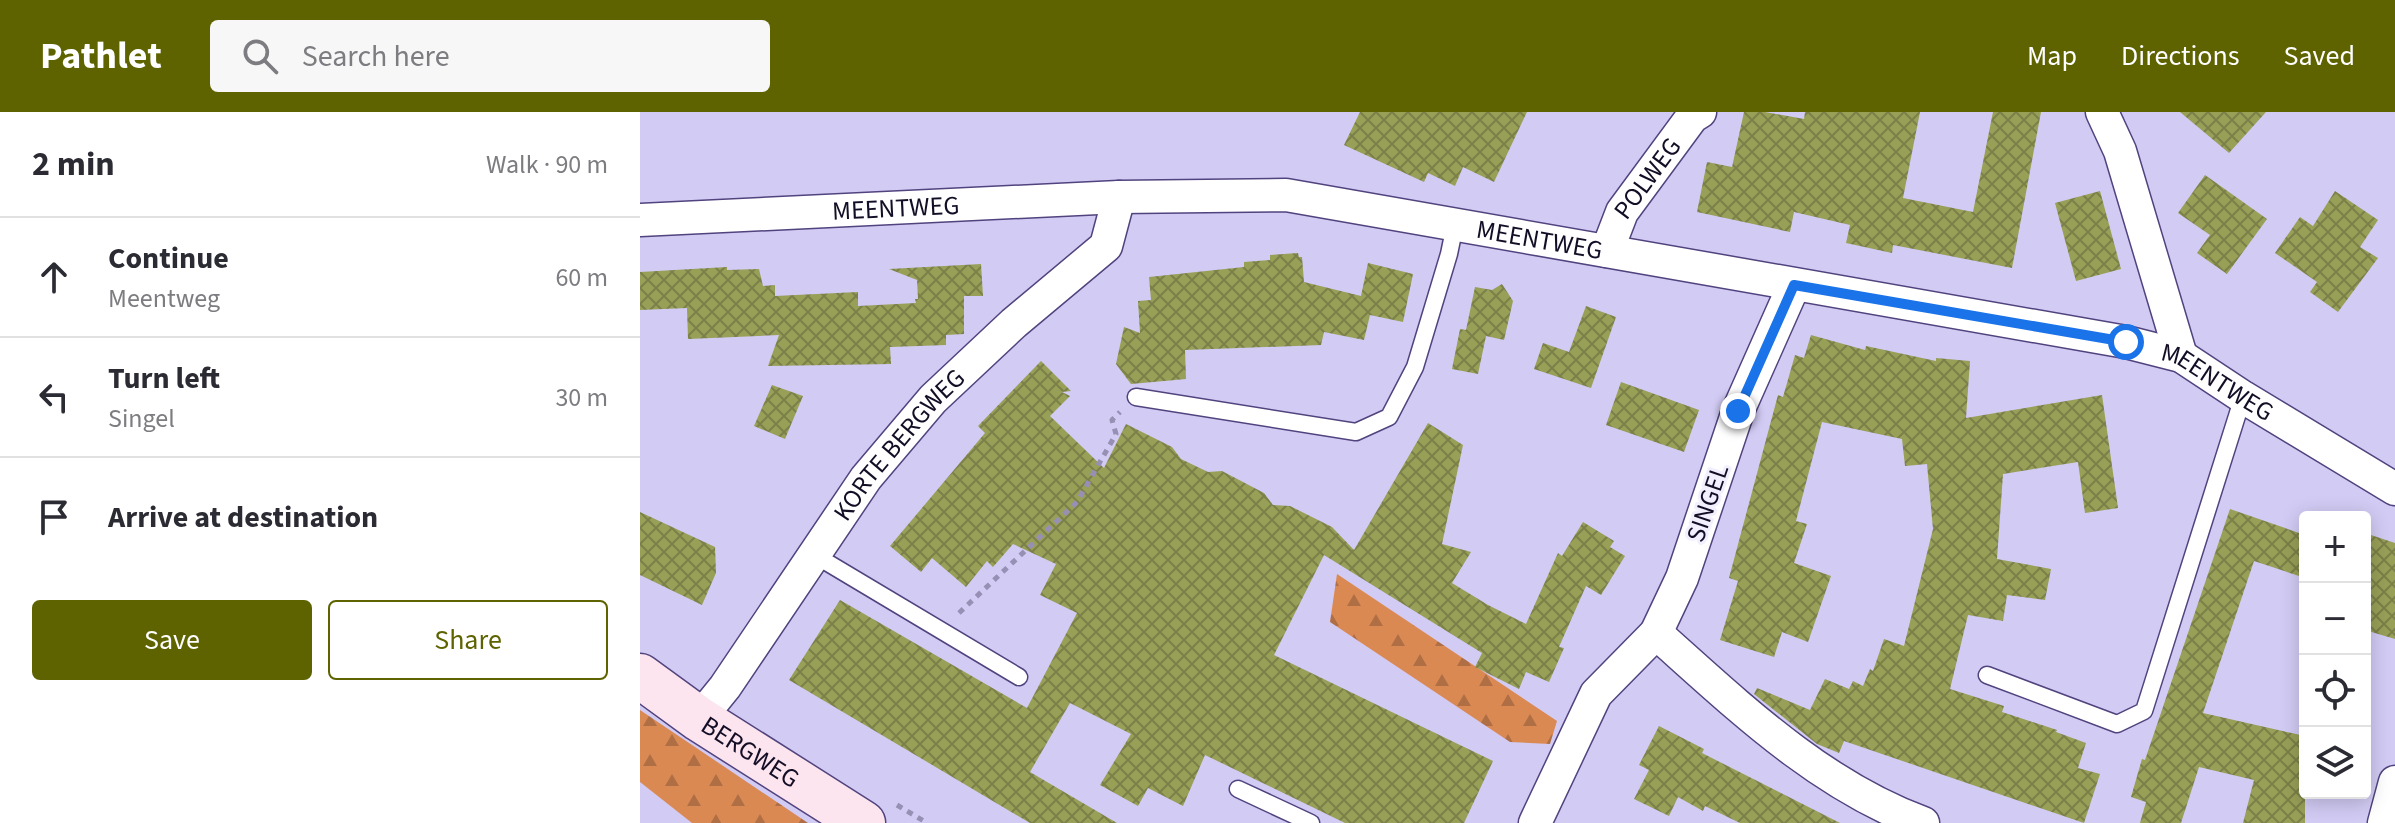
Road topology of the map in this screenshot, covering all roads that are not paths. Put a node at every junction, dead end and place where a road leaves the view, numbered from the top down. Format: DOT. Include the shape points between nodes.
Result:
graph roads {
  1 [pos="1700,112"];
  2 [pos="2102,112"];
  3 [pos="1119,197"];
  4 [pos="640,220"];
  5 [pos="1455,225"];
  6 [pos="1607,251"];
  7 [pos="1794,285"];
  8 [pos="2181,356"];
  9 [pos="1136,397"];
  10 [pos="2243,397"];
  11 [pos="2395,489"];
  12 [pos="813,554"];
  13 [pos="1656,633"];
  14 [pos="1987,675"];
  15 [pos="640,676"];
  16 [pos="1019,677"];
  17 [pos="699,719"];
  18 [pos="2395,782"];
  19 [pos="1238,789"];
  20 [pos="1543,821"];
  21 [pos="863,823"];
  22 [pos="1311,823"];
  23 [pos="1923,823"];
  24 [pos="2384,823"];
  1 -- 6 [label="street, POLWEG" via="1622,212"];
  2 -- 8 [label="street" via="2120,151"];
  3 -- 4 [label="street, MEENTWEG"];
  3 -- 5 [label="street, MEENTWEG" via="1286,195"];
  3 -- 12 [label="street, KORTE BERGWEG" via="1106,246 933,399 866,478"];
  5 -- 6 [label="street, MEENTWEG"];
  5 -- 9 [label="lane" via="1415,367 1389,417 1356,432"];
  6 -- 7 [label="street, MEENTWEG"];
  7 -- 8 [label="street, MEENTWEG"];
  7 -- 13 [label="street, SINGEL" via="1738,411 1682,578"];
  8 -- 10 [label="street, MEENTWEG"];
  10 -- 11 [label="street, MEENTWEG"];
  10 -- 14 [label="lane" via="2144,711 2117,724"];
  12 -- 16 [label="lane"];
  12 -- 17 [label="street, KORTE BERGWEG"];
  13 -- 20 [label="street, SINGEL" via="1596,694"];
  13 -- 23 [label="street" via="1792,751 1888,810"];
  15 -- 17 [label="street, BERGWEG"];
  17 -- 21 [label="street, BERGWEG"];
  18 -- 24 [label="street"];
  19 -- 22 [label="lane"];
}
